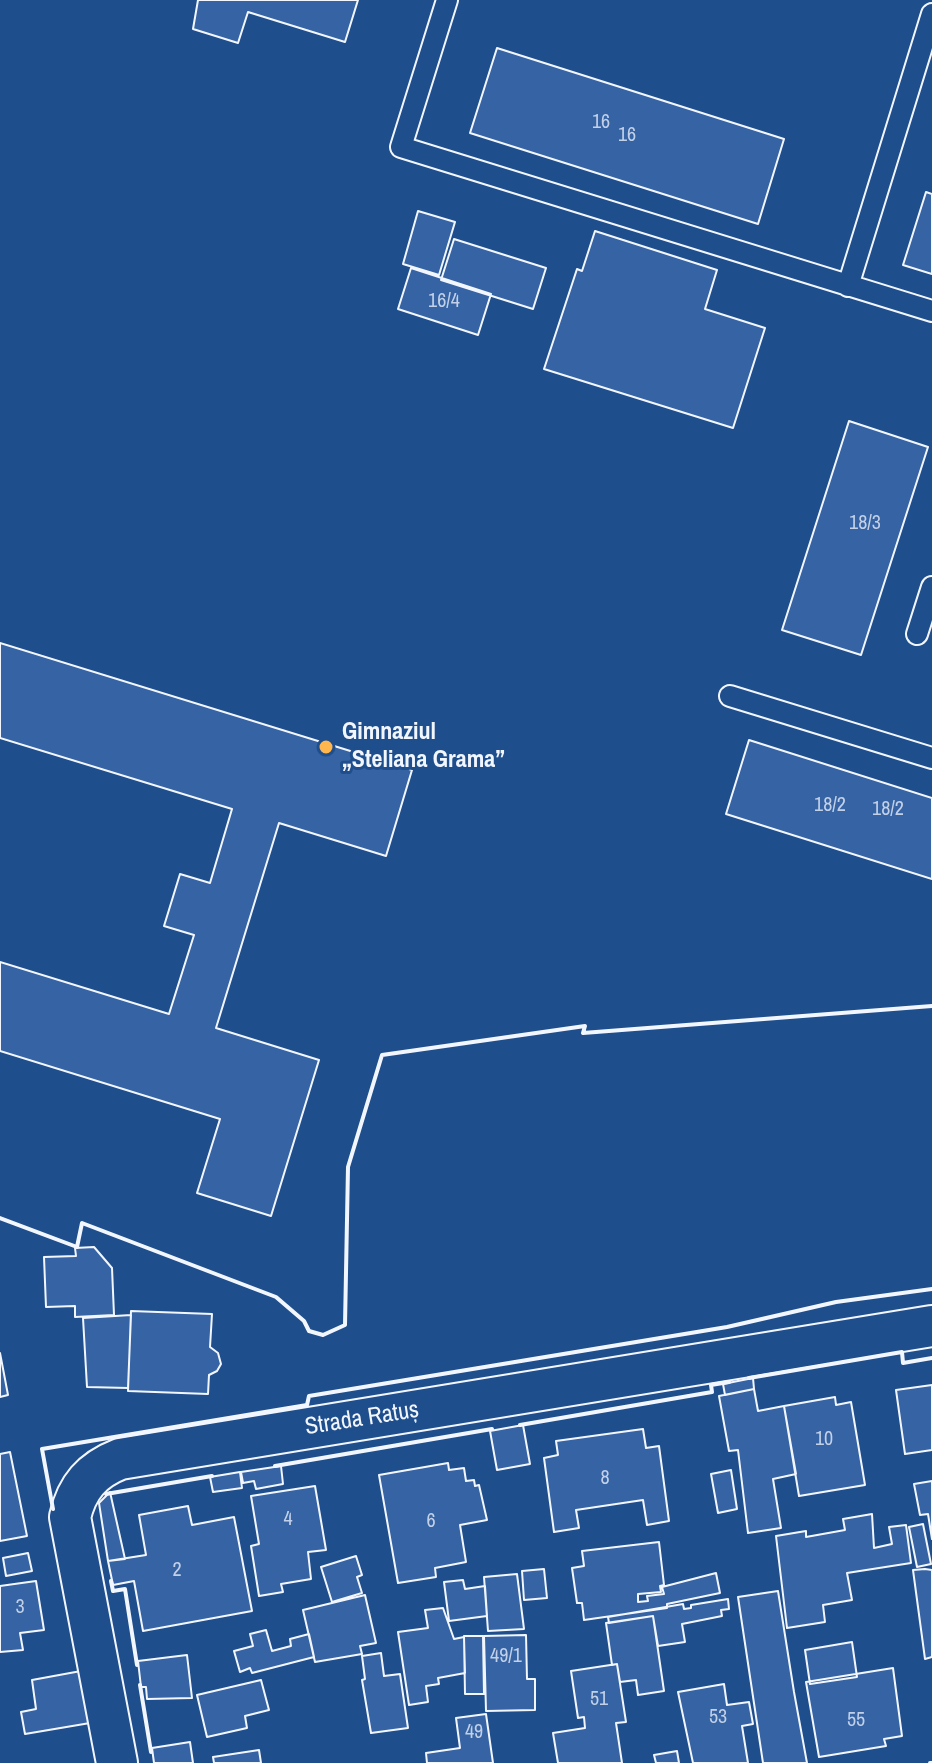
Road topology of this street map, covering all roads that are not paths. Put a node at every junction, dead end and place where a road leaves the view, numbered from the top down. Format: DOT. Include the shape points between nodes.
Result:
graph roads {
  1 [pos="447,0"];
  2 [pos="932,14"];
  3 [pos="848,286"];
  4 [pos="932,311"];
  5 [pos="932,587"];
  6 [pos="917,634"];
  7 [pos="730,696"];
  8 [pos="932,758"];
  9 [pos="932,1326"];
  10 [pos="117,1763"];
  1 -- 3 [label="lane" via="401,147"];
  2 -- 3 [label="lane"];
  3 -- 4 [label="lane"];
  5 -- 6 [label="lane"];
  7 -- 8 [label="lane"];
  9 -- 10 [label="street, Strada Ratuș" via="244,1437 120,1459 102,1467 83,1484 70,1517"];
}
